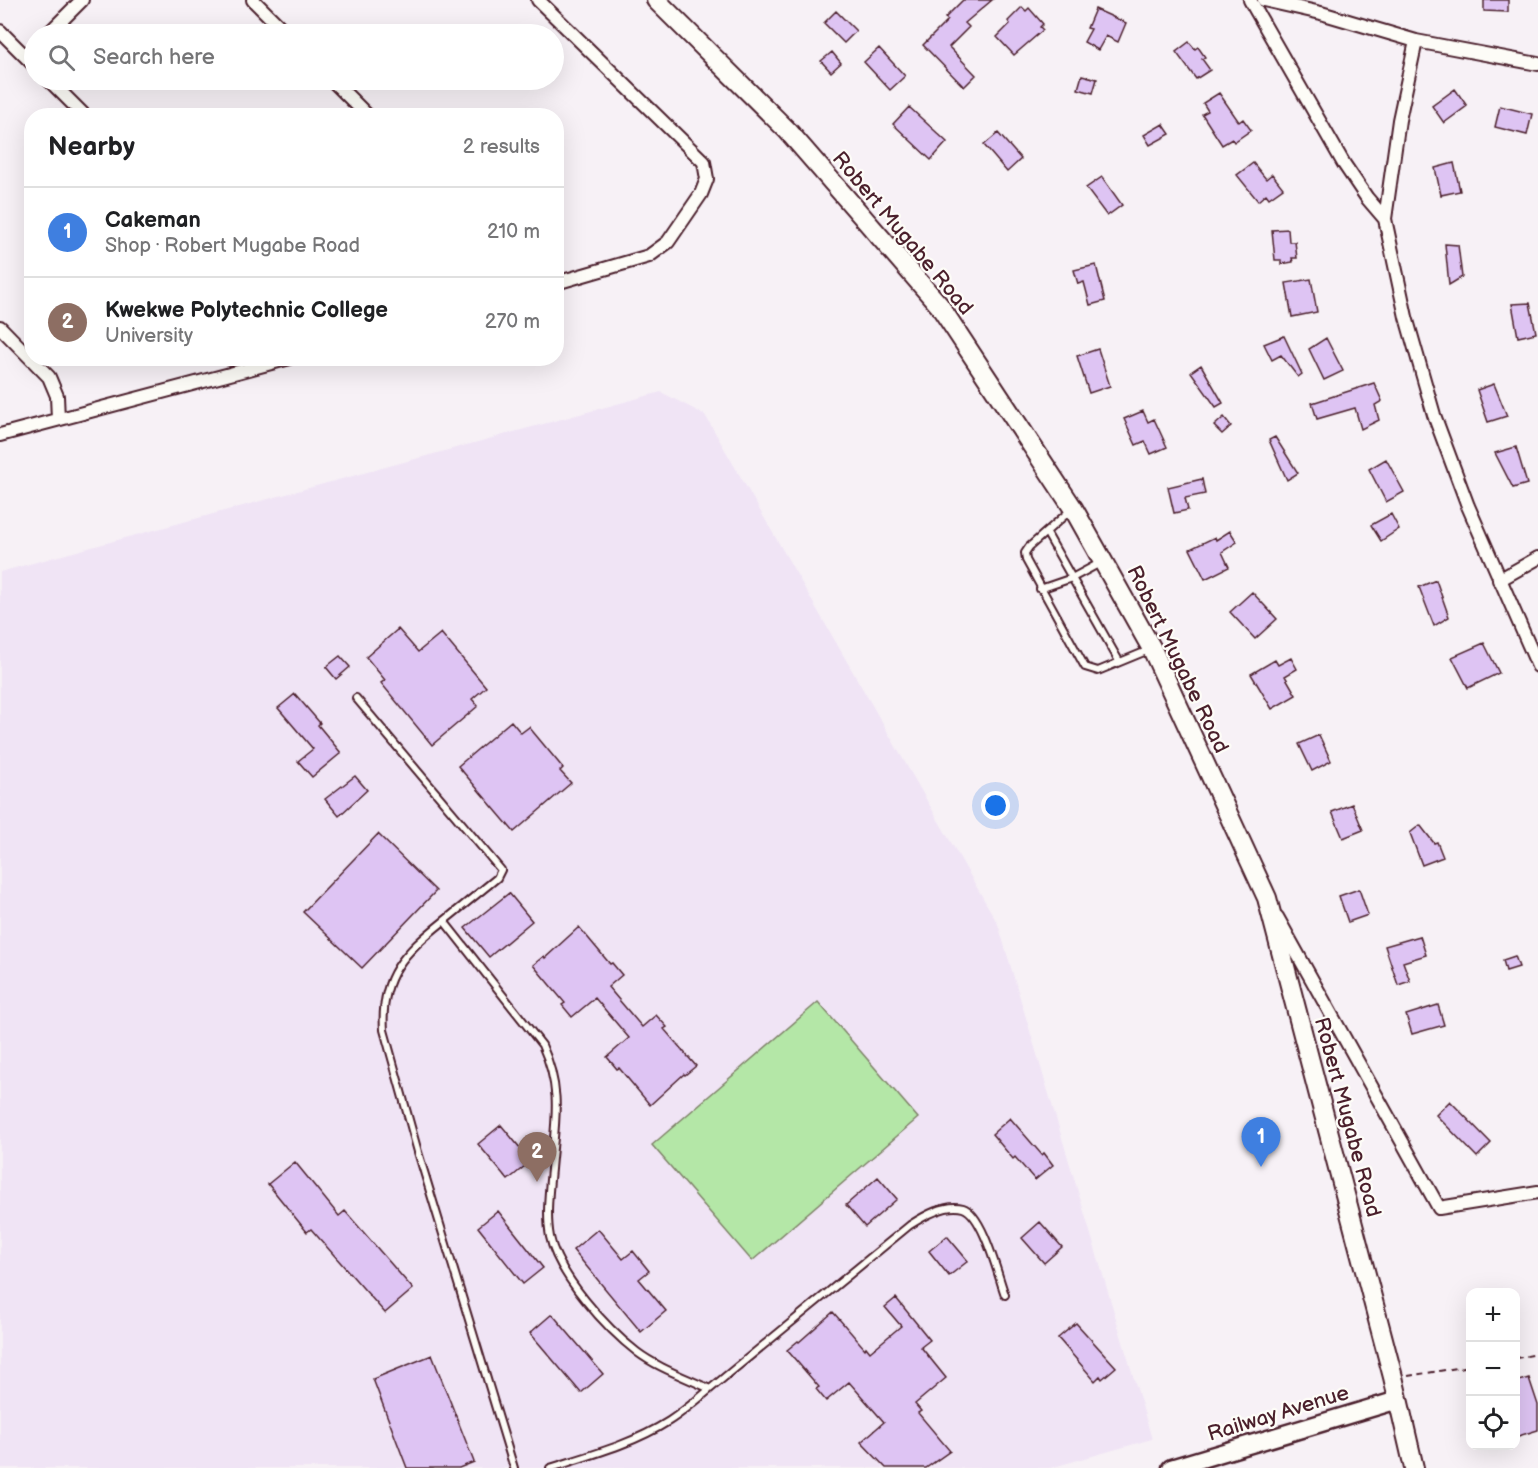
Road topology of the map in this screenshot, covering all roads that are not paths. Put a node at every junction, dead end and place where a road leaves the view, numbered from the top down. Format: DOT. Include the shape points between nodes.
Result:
graph roads {
  1 [pos="82,0"];
  2 [pos="253,0"];
  3 [pos="537,0"];
  4 [pos="656,0"];
  5 [pos="1250,0"];
  6 [pos="1264,0"];
  7 [pos="1322,0"];
  8 [pos="1322,14"];
  9 [pos="58,24"];
  10 [pos="277,24"];
  11 [pos="562,24"];
  12 [pos="564,26"];
  13 [pos="0,31"];
  14 [pos="1416,42"];
  15 [pos="24,50"];
  16 [pos="1538,64"];
  17 [pos="59,90"];
  18 [pos="342,90"];
  19 [pos="77,108"];
  20 [pos="360,108"];
  21 [pos="1385,219"];
  22 [pos="564,281"];
  23 [pos="0,327"];
  24 [pos="24,351"];
  25 [pos="38,366"];
  26 [pos="251,366"];
  27 [pos="58,418"];
  28 [pos="0,435"];
  29 [pos="1073,508"];
  30 [pos="1046,532"];
  31 [pos="1538,558"];
  32 [pos="1104,562"];
  33 [pos="1072,578"];
  34 [pos="1499,580"];
  35 [pos="1040,589"];
  36 [pos="1152,649"];
  37 [pos="1119,661"];
  38 [pos="1538,666"];
  39 [pos="356,698"];
  40 [pos="1267,898"];
  41 [pos="444,921"];
  42 [pos="1538,1192"];
  43 [pos="1005,1295"];
  44 [pos="710,1389"];
  45 [pos="1398,1400"];
  46 [pos="514,1468"];
  47 [pos="550,1468"];
  48 [pos="1171,1468"];
  49 [pos="1413,1468"];
  1 -- 9 [label="street"];
  2 -- 10 [label="street"];
  3 -- 11 [label="street"];
  4 -- 29 [label="main road, Robert Mugabe Road" via="788,130 939,305"];
  5 -- 21 [label="street" via="1344,164"];
  6 -- 8 [label="street"];
  7 -- 8 [label="street"];
  8 -- 14 [label="street"];
  12 -- 22 [label="street" via="704,162 707,179 668,242 649,256"];
  13 -- 15 [label="street"];
  14 -- 16 [label="street"];
  14 -- 21 [label="street" via="1399,120"];
  17 -- 19 [label="street"];
  18 -- 20 [label="street"];
  21 -- 34 [label="street" via="1406,317 1434,415"];
  23 -- 24 [label="street"];
  25 -- 27 [label="street" via="49,377 57,396"];
  26 -- 27 [label="street"];
  27 -- 28 [label="street"];
  29 -- 30 [label="lane"];
  29 -- 32 [label="main road, Robert Mugabe Road"];
  30 -- 33 [label="lane"];
  30 -- 35 [label="lane" via="1025,553"];
  31 -- 34 [label="street"];
  32 -- 33 [label="lane"];
  32 -- 36 [label="main road, Robert Mugabe Road"];
  33 -- 35 [label="lane"];
  33 -- 37 [label="lane"];
  34 -- 38 [label="street"];
  35 -- 37 [label="lane" via="1085,667 1098,671"];
  36 -- 37 [label="lane"];
  36 -- 40 [label="main road, Robert Mugabe Road"];
  39 -- 41 [label="lane" via="501,870 497,878"];
  40 -- 42 [label="street" via="1439,1208"];
  40 -- 45 [label="main road, Robert Mugabe Road"];
  41 -- 44 [label="lane" via="542,1045 552,1066 556,1088 550,1237 560,1263 583,1297 639,1353"];
  41 -- 46 [label="lane" via="413,946 398,966 383,1011 384,1030"];
  43 -- 44 [label="lane" via="974,1216 963,1208 944,1208 910,1225"];
  44 -- 47 [label="lane" via="670,1420 628,1443"];
  45 -- 48 [label="street, Railway Avenue"];
  45 -- 49 [label="main road, Robert Mugabe Road"];
}
